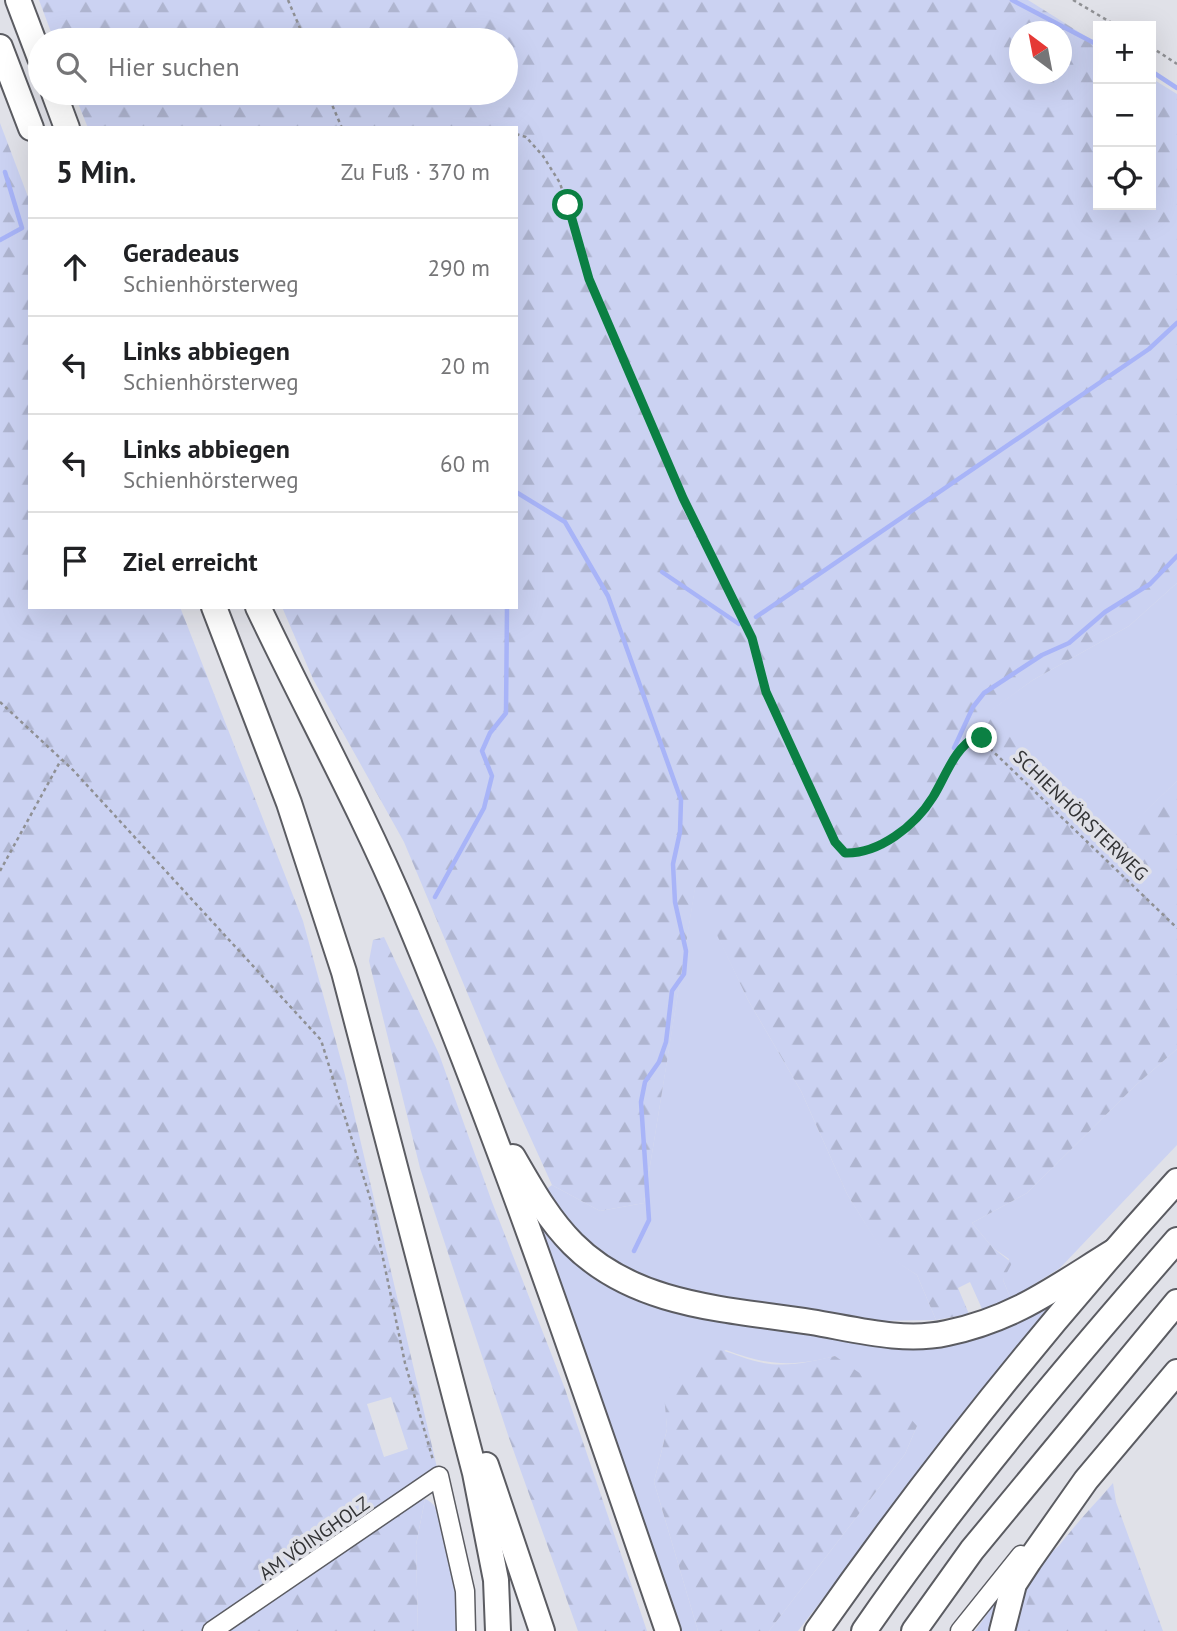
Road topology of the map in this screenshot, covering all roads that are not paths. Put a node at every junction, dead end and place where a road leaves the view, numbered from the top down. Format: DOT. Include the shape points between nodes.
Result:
graph roads {
  1 [pos="18,0"];
  2 [pos="29,28"];
  3 [pos="0,47"];
  4 [pos="58,105"];
  5 [pos="30,126"];
  6 [pos="66,126"];
  7 [pos="215,609"];
  8 [pos="259,609"];
  9 [pos="480,1102"];
  10 [pos="1177,1181"];
  11 [pos="1177,1240"];
  12 [pos="1113,1252"];
  13 [pos="1177,1302"];
  14 [pos="436,1326"];
  15 [pos="1177,1372"];
  16 [pos="1086,1480"];
  17 [pos="212,1631"];
  18 [pos="466,1631"];
  19 [pos="498,1631"];
  20 [pos="542,1631"];
  21 [pos="668,1631"];
  22 [pos="817,1631"];
  23 [pos="864,1631"];
  24 [pos="914,1631"];
  25 [pos="960,1631"];
  26 [pos="1002,1631"];
  1 -- 2 [label="highway"];
  3 -- 5 [label="highway"];
  4 -- 6 [label="highway"];
  7 -- 14 [label="highway" via="289,803 344,972"];
  8 -- 9 [label="highway" via="404,910"];
  9 -- 12 [label="highway" via="537,1198 574,1245 614,1275 675,1301 885,1334 944,1334 1026,1308"];
  9 -- 21 [label="highway"];
  10 -- 12 [label="highway"];
  11 -- 23 [label="highway" via="1017,1428"];
  12 -- 22 [label="highway" via="938,1466"];
  13 -- 24 [label="highway" via="1025,1485"];
  14 -- 19 [label="highway" via="475,1473 496,1580"];
  14 -- 20 [label="highway"];
  15 -- 16 [label="highway"];
  16 -- 25 [label="street"];
  16 -- 26 [label="highway" via="1014,1584"];
  17 -- 18 [label="street, AM VÖINGHOLZ" via="439,1476 465,1591"];
}
